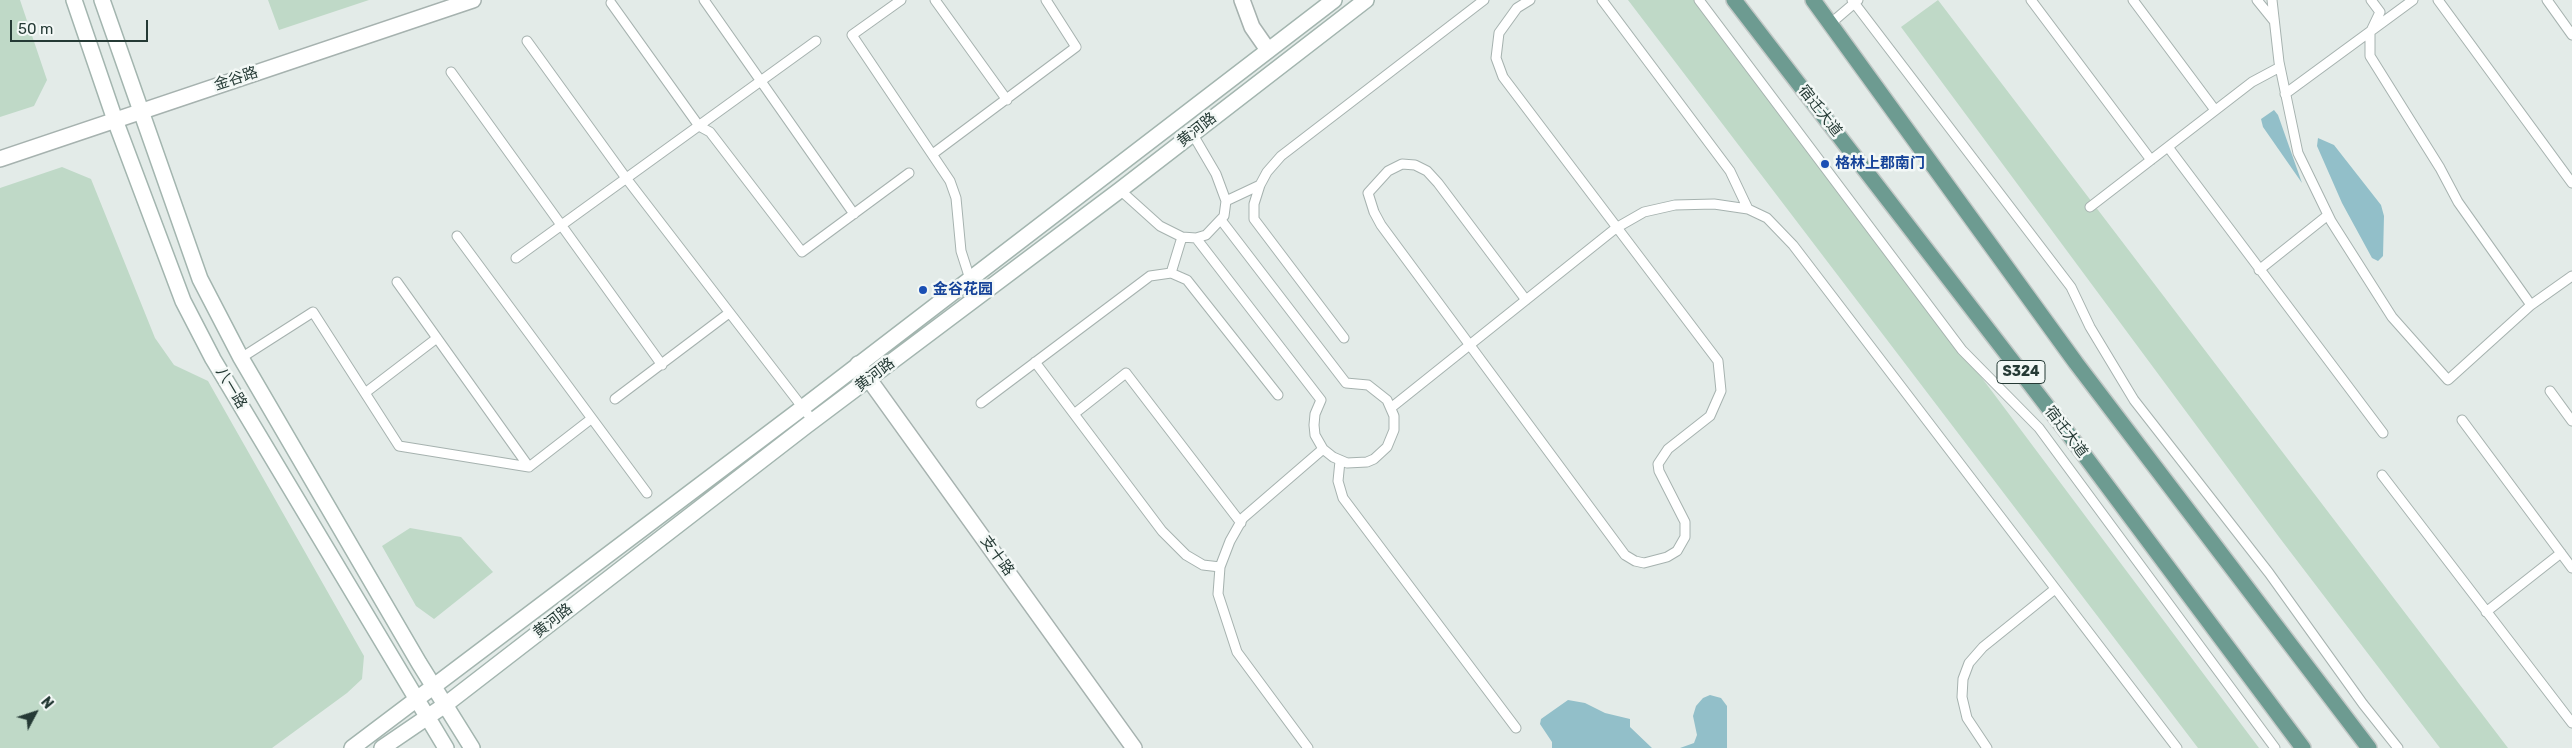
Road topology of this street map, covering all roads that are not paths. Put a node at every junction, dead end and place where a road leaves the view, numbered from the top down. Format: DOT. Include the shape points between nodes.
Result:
graph roads {
  1 [pos="74,0"];
  2 [pos="102,0"];
  3 [pos="473,0"];
  4 [pos="704,0"];
  5 [pos="902,0"];
  6 [pos="935,0"];
  7 [pos="1046,0"];
  8 [pos="1242,0"];
  9 [pos="1334,0"];
  10 [pos="1366,0"];
  11 [pos="1484,0"];
  12 [pos="1530,0"];
  13 [pos="1602,0"];
  14 [pos="1699,0"];
  15 [pos="1734,0"];
  16 [pos="1813,0"];
  17 [pos="2031,0"];
  18 [pos="2132,0"];
  19 [pos="2257,0"];
  20 [pos="2272,0"];
  21 [pos="2371,0"];
  22 [pos="2413,0"];
  23 [pos="2438,0"];
  24 [pos="2547,0"];
  25 [pos="1855,1"];
  26 [pos="611,4"];
  27 [pos="2274,22"];
  28 [pos="1830,24"];
  29 [pos="2370,33"];
  30 [pos="2572,35"];
  31 [pos="527,41"];
  32 [pos="816,41"];
  33 [pos="1268,50"];
  34 [pos="2280,67"];
  35 [pos="451,72"];
  36 [pos="761,81"];
  37 [pos="2285,94"];
  38 [pos="1007,100"];
  39 [pos="2215,110"];
  40 [pos="140,111"];
  41 [pos="115,120"];
  42 [pos="700,126"];
  43 [pos="1192,133"];
  44 [pos="2168,147"];
  45 [pos="934,153"];
  46 [pos="0,159"];
  47 [pos="2151,160"];
  48 [pos="909,173"];
  49 [pos="626,178"];
  50 [pos="2572,183"];
  51 [pos="1260,185"];
  52 [pos="1120,190"];
  53 [pos="1226,201"];
  54 [pos="2090,206"];
  55 [pos="1748,208"];
  56 [pos="854,214"];
  57 [pos="2328,215"];
  58 [pos="1221,220"];
  59 [pos="562,225"];
  60 [pos="1616,228"];
  61 [pos="457,236"];
  62 [pos="1182,237"];
  63 [pos="1196,238"];
  64 [pos="516,258"];
  65 [pos="2259,270"];
  66 [pos="1171,273"];
  67 [pos="2572,276"];
  68 [pos="970,279"];
  69 [pos="397,282"];
  70 [pos="1526,300"];
  71 [pos="2531,305"];
  72 [pos="729,313"];
  73 [pos="437,338"];
  74 [pos="1344,338"];
  75 [pos="1470,345"];
  76 [pos="241,358"];
  77 [pos="1035,362"];
  78 [pos="662,364"];
  79 [pos="858,364"];
  80 [pos="869,378"];
  81 [pos="2550,391"];
  82 [pos="365,393"];
  83 [pos="1278,395"];
  84 [pos="615,399"];
  85 [pos="981,403"];
  86 [pos="802,407"];
  87 [pos="1392,408"];
  88 [pos="1074,414"];
  89 [pos="591,419"];
  90 [pos="2462,420"];
  91 [pos="813,421"];
  92 [pos="2572,421"];
  93 [pos="2383,433"];
  94 [pos="1323,449"];
  95 [pos="1340,461"];
  96 [pos="529,466"];
  97 [pos="2382,474"];
  98 [pos="647,493"];
  99 [pos="1240,523"];
  100 [pos="2561,553"];
  101 [pos="1220,567"];
  102 [pos="2572,568"];
  103 [pos="2056,589"];
  104 [pos="2486,612"];
  105 [pos="434,687"];
  106 [pos="417,700"];
  107 [pos="445,705"];
  108 [pos="426,716"];
  109 [pos="2572,723"];
  110 [pos="1516,728"];
  111 [pos="352,748"];
  112 [pos="382,748"];
  113 [pos="446,748"];
  114 [pos="472,748"];
  115 [pos="1134,748"];
  116 [pos="1308,748"];
  117 [pos="1987,748"];
  118 [pos="2177,748"];
  119 [pos="2275,748"];
  120 [pos="2303,748"];
  121 [pos="2369,748"];
  122 [pos="2398,748"];
  1 -- 41 [label="main road, 八一路"];
  2 -- 40 [label="main road, 八一路"];
  3 -- 40 [label="main road, 金谷路"];
  4 -- 36 [label="lane"];
  5 -- 45 [label="lane" via="852,35"];
  6 -- 38 [label="lane"];
  7 -- 38 [label="lane" via="1076,47"];
  8 -- 33 [label="main road" via="1252,27"];
  9 -- 33 [label="main road, 黄河路"];
  10 -- 43 [label="main road, 黄河路"];
  11 -- 51 [label="lane" via="1280,156"];
  12 -- 60 [label="lane" via="1517,8 1499,33 1496,58 1503,77"];
  13 -- 55 [label="lane" via="1730,170"];
  14 -- 119 [label="lane" via="1962,350 2039,428"];
  15 -- 120 [label="main road, 宿迁大道 / S324" via="2073,440"];
  16 -- 28 [label="main road"];
  17 -- 47 [label="lane"];
  18 -- 39 [label="lane"];
  19 -- 27 [label="lane"];
  20 -- 27 [label="lane"];
  21 -- 29 [label="lane" via="2380,12"];
  22 -- 29 [label="lane"];
  23 -- 50 [label="lane"];
  24 -- 30 [label="lane"];
  25 -- 28 [label="lane"];
  25 -- 122 [label="lane" via="2071,287 2090,327 2134,400"];
  26 -- 42 [label="lane"];
  27 -- 34 [label="lane"];
  28 -- 121 [label="main road" via="2076,362"];
  29 -- 37 [label="lane"];
  29 -- 71 [label="lane" via="2370,56 2458,202"];
  31 -- 49 [label="lane"];
  32 -- 36 [label="lane"];
  33 -- 68 [label="main road, 黄河路"];
  34 -- 37 [label="lane"];
  34 -- 39 [label="lane" via="2252,82"];
  35 -- 59 [label="lane"];
  36 -- 42 [label="lane"];
  36 -- 56 [label="lane"];
  37 -- 57 [label="lane" via="2298,153"];
  38 -- 45 [label="lane"];
  39 -- 44 [label="lane"];
  40 -- 41 [label="main road, 金谷路"];
  40 -- 76 [label="main road, 八一路" via="200,279"];
  41 -- 46 [label="main road, 金谷路"];
  41 -- 106 [label="main road, 八一路" via="187,310"];
  42 -- 49 [label="lane"];
  42 -- 56 [label="lane" via="710,132 802,252"];
  43 -- 52 [label="main road, 黄河路"];
  43 -- 53 [label="lane" via="1223,188"];
  44 -- 47 [label="lane"];
  44 -- 65 [label="lane"];
  45 -- 68 [label="lane" via="954,188 961,251"];
  47 -- 54 [label="lane"];
  48 -- 56 [label="lane"];
  49 -- 59 [label="lane"];
  49 -- 72 [label="lane"];
  51 -- 53 [label="lane"];
  51 -- 74 [label="lane" via="1254,204 1254,219"];
  52 -- 62 [label="lane" via="1160,226"];
  52 -- 80 [label="main road, 黄河路"];
  53 -- 58 [label="lane"];
  55 -- 60 [label="lane" via="1714,204 1675,205 1644,212"];
  55 -- 103 [label="lane" via="1767,218 1793,246"];
  57 -- 65 [label="lane"];
  57 -- 71 [label="lane" via="2392,317 2448,380"];
  58 -- 63 [label="lane" via="1206,235"];
  58 -- 87 [label="lane" via="1346,383 1368,385 1382,394"];
  59 -- 64 [label="lane"];
  59 -- 78 [label="lane"];
  60 -- 70 [label="lane"];
  60 -- 75 [label="lane" via="1718,361 1721,391 1710,416 1668,449 1658,464 1685,522 1685,537 1677,551 1644,563 1625,555"];
  61 -- 89 [label="lane"];
  62 -- 63 [label="lane"];
  62 -- 66 [label="lane"];
  63 -- 94 [label="lane" via="1321,400 1314,424 1315,435"];
  65 -- 93 [label="lane"];
  66 -- 77 [label="lane" via="1150,276"];
  66 -- 83 [label="lane" via="1187,280"];
  67 -- 71 [label="lane"];
  68 -- 79 [label="main road, 黄河路"];
  69 -- 73 [label="lane"];
  70 -- 75 [label="lane"];
  70 -- 75 [label="lane" via="1426,171 1415,165 1402,164 1388,171 1368,193 1374,212"];
  72 -- 78 [label="lane"];
  72 -- 86 [label="lane"];
  73 -- 82 [label="lane"];
  73 -- 96 [label="lane"];
  75 -- 87 [label="lane"];
  76 -- 82 [label="lane" via="313,312"];
  76 -- 105 [label="main road, 八一路"];
  77 -- 85 [label="lane"];
  77 -- 88 [label="lane"];
  78 -- 84 [label="lane"];
  79 -- 80 [label="main road, 支十路"];
  79 -- 86 [label="main road, 黄河路"];
  80 -- 91 [label="main road, 黄河路"];
  80 -- 115 [label="main road, 支十路"];
  81 -- 92 [label="lane"];
  82 -- 96 [label="lane" via="399,446"];
  86 -- 91 [label="lane"];
  86 -- 105 [label="main road, 黄河路"];
  87 -- 95 [label="lane" via="1394,430 1387,447 1367,462"];
  88 -- 99 [label="lane" via="1126,373"];
  88 -- 101 [label="lane" via="1162,531 1186,555 1203,566"];
  89 -- 96 [label="lane"];
  89 -- 98 [label="lane"];
  90 -- 100 [label="lane"];
  91 -- 107 [label="main road, 黄河路"];
  94 -- 95 [label="lane"];
  94 -- 99 [label="lane" via="1261,500"];
  95 -- 110 [label="lane" via="1338,481 1342,498"];
  97 -- 104 [label="lane"];
  99 -- 101 [label="lane"];
  100 -- 102 [label="lane"];
  100 -- 104 [label="lane"];
  101 -- 116 [label="lane" via="1218,594 1237,652"];
  103 -- 117 [label="lane" via="1983,647 1969,663 1963,679 1962,697 1967,718"];
  103 -- 118 [label="lane"];
  104 -- 109 [label="lane"];
  105 -- 106 [label="main road, 黄河路"];
  105 -- 107 [label="main road, 八一路"];
  106 -- 108 [label="main road, 八一路"];
  106 -- 111 [label="main road, 黄河路"];
  107 -- 108 [label="main road, 黄河路"];
  107 -- 114 [label="main road, 八一路"];
  108 -- 112 [label="main road, 黄河路"];
  108 -- 113 [label="main road, 八一路"];
}
